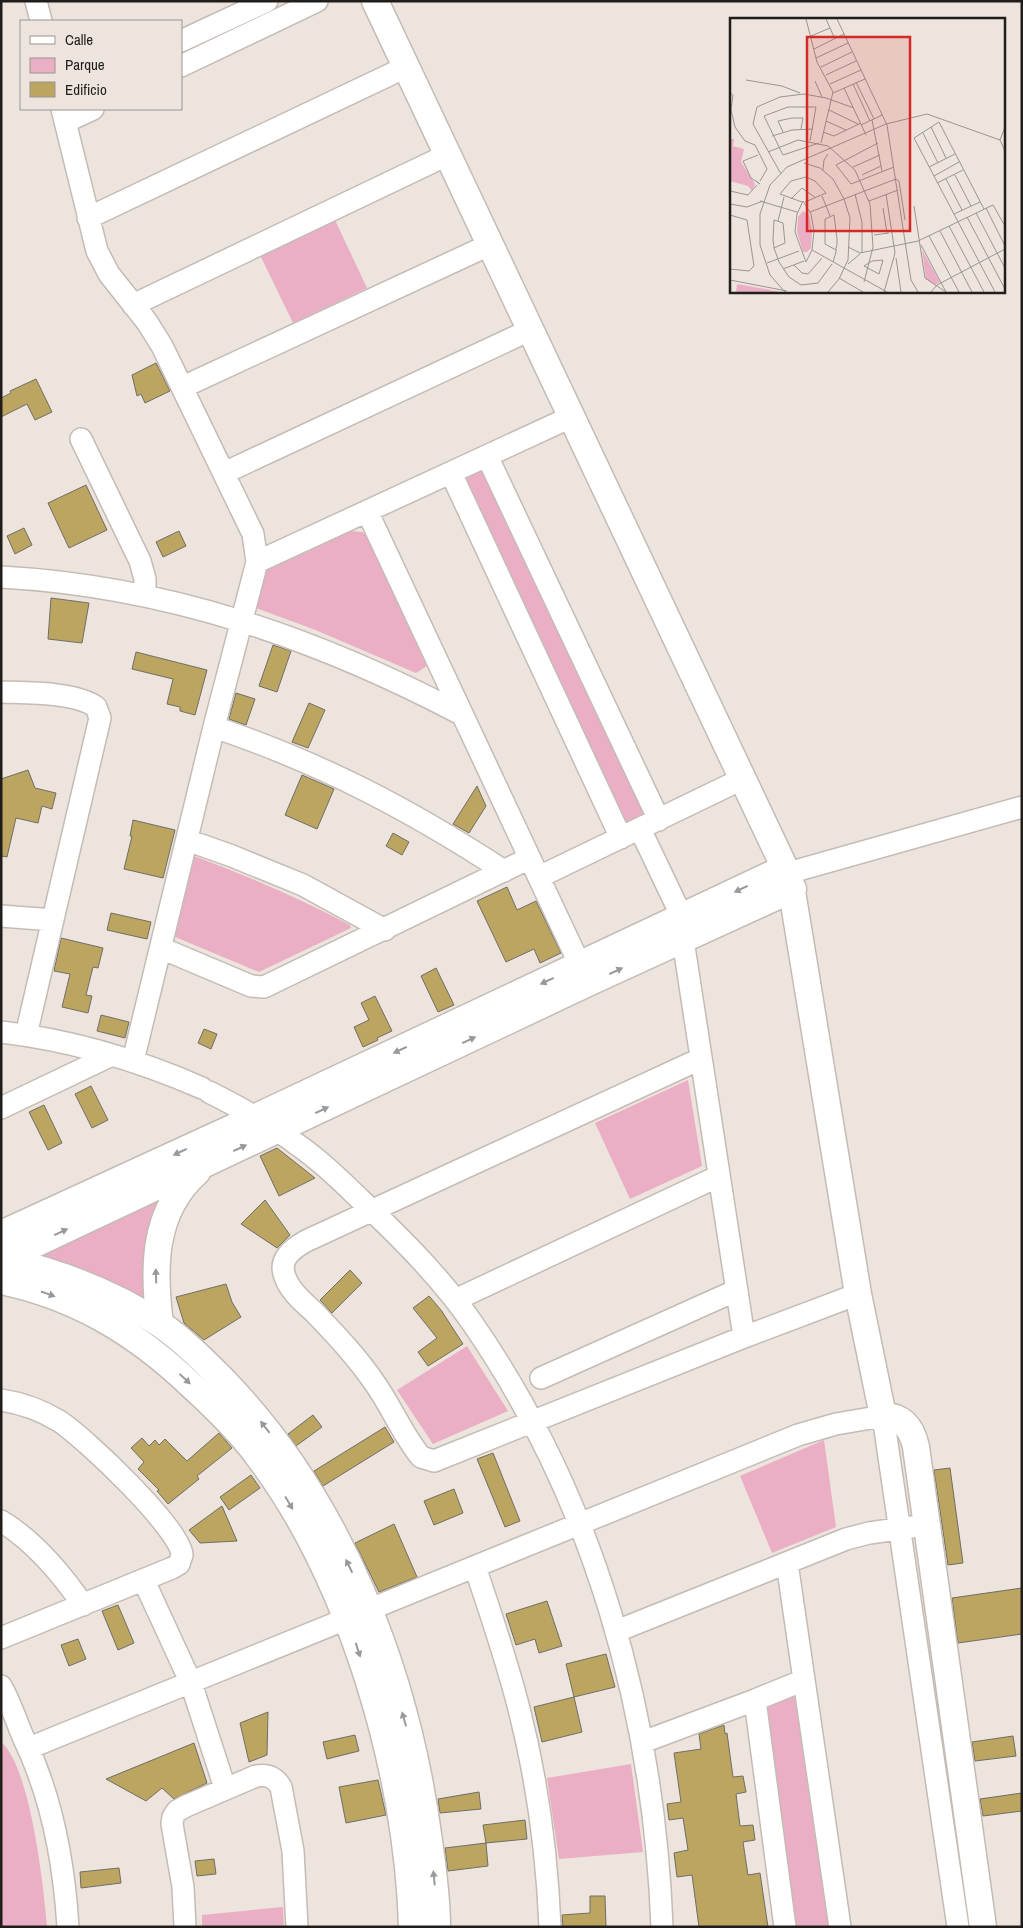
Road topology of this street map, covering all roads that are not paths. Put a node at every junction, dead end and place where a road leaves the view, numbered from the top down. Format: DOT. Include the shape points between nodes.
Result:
graph roads {
  1 [pos="36,1"];
  2 [pos="267,1"];
  3 [pos="317,1"];
  4 [pos="375,1"];
  5 [pos="41,20"];
  6 [pos="182,41"];
  7 [pos="182,66"];
  8 [pos="406,67"];
  9 [pos="87,110"];
  10 [pos="64,115"];
  11 [pos="447,155"];
  12 [pos="88,218"];
  13 [pos="489,245"];
  14 [pos="134,304"];
  15 [pos="530,330"];
  16 [pos="183,386"];
  17 [pos="571,417"];
  18 [pos="81,439"];
  19 [pos="487,456"];
  20 [pos="224,473"];
  21 [pos="451,473"];
  22 [pos="367,512"];
  23 [pos="257,562"];
  24 [pos="1,577"];
  25 [pos="145,596"];
  26 [pos="241,621"];
  27 [pos="1,692"];
  28 [pos="461,714"];
  29 [pos="214,728"];
  30 [pos="742,780"];
  31 [pos="1022,807"];
  32 [pos="659,820"];
  33 [pos="630,834"];
  34 [pos="187,840"];
  35 [pos="534,868"];
  36 [pos="504,871"];
  37 [pos="789,877"];
  38 [pos="1,916"];
  39 [pos="52,920"];
  40 [pos="682,929"];
  41 [pos="384,930"];
  42 [pos="161,948"];
  43 [pos="584,974"];
  44 [pos="1,1032"];
  45 [pos="26,1035"];
  46 [pos="112,1055"];
  47 [pos="700,1059"];
  48 [pos="133,1061"];
  49 [pos="1,1108"];
  50 [pos="256,1117"];
  51 [pos="278,1130"];
  52 [pos="205,1165"];
  53 [pos="718,1176"];
  54 [pos="373,1211"];
  55 [pos="4,1233"];
  56 [pos="3,1269"];
  57 [pos="737,1290"];
  58 [pos="858,1294"];
  59 [pos="454,1300"];
  60 [pos="152,1334"];
  61 [pos="744,1337"];
  62 [pos="541,1378"];
  63 [pos="1,1400"];
  64 [pos="883,1416"];
  65 [pos="532,1423"];
  66 [pos="1,1521"];
  67 [pos="580,1525"];
  68 [pos="927,1526"];
  69 [pos="899,1529"];
  70 [pos="787,1563"];
  71 [pos="476,1567"];
  72 [pos="144,1581"];
  73 [pos="83,1605"];
  74 [pos="358,1615"];
  75 [pos="617,1631"];
  76 [pos="1,1638"];
  77 [pos="804,1680"];
  78 [pos="191,1683"];
  79 [pos="1,1686"];
  80 [pos="755,1700"];
  81 [pos="1,1720"];
  82 [pos="643,1742"];
  83 [pos="27,1743"];
  84 [pos="225,1788"];
  85 [pos="68,1927"];
  86 [pos="185,1927"];
  87 [pos="297,1927"];
  88 [pos="412,1927"];
  89 [pos="438,1927"];
  90 [pos="550,1927"];
  91 [pos="662,1927"];
  92 [pos="785,1927"];
  93 [pos="840,1927"];
  94 [pos="958,1927"];
  95 [pos="983,1927"];
  1 -- 5 [label="street"];
  2 -- 6 [label="street"];
  3 -- 7 [label="street"];
  4 -- 8 [label="street"];
  8 -- 11 [label="street"];
  8 -- 12 [label="street"];
  9 -- 10 [label="street"];
  10 -- 12 [label="street"];
  11 -- 13 [label="street"];
  11 -- 14 [label="street"];
  12 -- 14 [label="street" via="102,263"];
  13 -- 15 [label="street"];
  13 -- 16 [label="street"];
  14 -- 16 [label="street" via="155,334"];
  15 -- 17 [label="street"];
  15 -- 20 [label="street"];
  16 -- 20 [label="street"];
  17 -- 19 [label="street"];
  17 -- 30 [label="street"];
  18 -- 25 [label="street" via="140,561"];
  19 -- 21 [label="street"];
  19 -- 32 [label="street"];
  20 -- 23 [label="street" via="253,534"];
  21 -- 22 [label="street"];
  21 -- 33 [label="street"];
  22 -- 23 [label="street"];
  22 -- 28 [label="street"];
  23 -- 26 [label="street"];
  24 -- 25 [label="street" via="59,581"];
  25 -- 26 [label="street"];
  26 -- 28 [label="street" via="349,659"];
  26 -- 29 [label="street"];
  27 -- 39 [label="street" via="83,700 96,707 99,713 99,725"];
  28 -- 35 [label="street"];
  29 -- 34 [label="street"];
  29 -- 36 [label="street" via="278,750 353,783 424,820"];
  30 -- 32 [label="street"];
  30 -- 37 [label="street"];
  31 -- 37 [label="street"];
  32 -- 33 [label="street"];
  33 -- 35 [label="street"];
  33 -- 40 [label="street"];
  34 -- 41 [label="street" via="303,885"];
  34 -- 42 [label="street"];
  35 -- 36 [label="street"];
  35 -- 43 [label="street"];
  36 -- 41 [label="street"];
  37 -- 40 [label="street"];
  37 -- 58 [label="street"];
  38 -- 39 [label="street"];
  39 -- 45 [label="street"];
  40 -- 43 [label="street"];
  40 -- 47 [label="street"];
  41 -- 42 [label="street" via="260,987"];
  42 -- 48 [label="street"];
  43 -- 50 [label="street, one-way"];
  51 -- 43 [label="street, one-way"];
  44 -- 45 [label="street"];
  45 -- 46 [label="street"];
  46 -- 48 [label="street"];
  46 -- 49 [label="street"];
  47 -- 53 [label="street"];
  47 -- 54 [label="street"];
  48 -- 50 [label="street" via="206,1090"];
  50 -- 51 [label="street"];
  50 -- 55 [label="street, one-way"];
  52 -- 51 [label="street, one-way"];
  51 -- 54 [label="street" via="326,1167"];
  56 -- 52 [label="street, one-way"];
  60 -- 52 [label="street, one-way" via="156,1255 162,1226 181,1189"];
  53 -- 57 [label="street"];
  53 -- 59 [label="street"];
  54 -- 59 [label="street"];
  54 -- 65 [label="street" via="291,1251 284,1263 289,1286 363,1366 420,1457 440,1460"];
  55 -- 56 [label="street"];
  56 -- 60 [label="street" via="45,1270 82,1283 109,1295"];
  57 -- 61 [label="street"];
  57 -- 62 [label="street"];
  58 -- 61 [label="street"];
  58 -- 64 [label="street"];
  59 -- 65 [label="street" via="488,1347"];
  60 -- 74 [label="street" via="187,1346 253,1413 292,1463 325,1518"];
  61 -- 65 [label="street"];
  63 -- 72 [label="street" via="43,1412 74,1432 133,1489 178,1542 182,1556 179,1564"];
  64 -- 67 [label="street" via="798,1435"];
  64 -- 68 [label="street" via="902,1421 912,1433"];
  64 -- 69 [label="street"];
  65 -- 67 [label="street"];
  66 -- 73 [label="street" via="23,1536 49,1562"];
  67 -- 71 [label="street"];
  67 -- 75 [label="street"];
  68 -- 69 [label="street"];
  68 -- 95 [label="street"];
  69 -- 70 [label="street" via="852,1537"];
  69 -- 94 [label="street"];
  70 -- 75 [label="street"];
  70 -- 77 [label="street"];
  71 -- 74 [label="street"];
  71 -- 90 [label="street" via="528,1745 544,1847"];
  72 -- 73 [label="street"];
  72 -- 78 [label="street"];
  73 -- 76 [label="street"];
  74 -- 78 [label="street"];
  74 -- 88 [label="street, one-way" via="403,1833"];
  89 -- 74 [label="street, one-way" via="433,1868 416,1766 399,1700"];
  75 -- 82 [label="street"];
  77 -- 80 [label="street"];
  77 -- 93 [label="street"];
  78 -- 83 [label="street"];
  78 -- 84 [label="street"];
  79 -- 83 [label="street"];
  80 -- 82 [label="street"];
  80 -- 92 [label="street"];
  81 -- 83 [label="street" via="15,1729"];
  82 -- 91 [label="street" via="656,1830"];
  83 -- 85 [label="street" via="55,1828 64,1876"];
  84 -- 86 [label="street" via="177,1811 173,1817 172,1832 183,1887"];
  84 -- 87 [label="street" via="264,1774 278,1780 282,1787 293,1851"];
}
